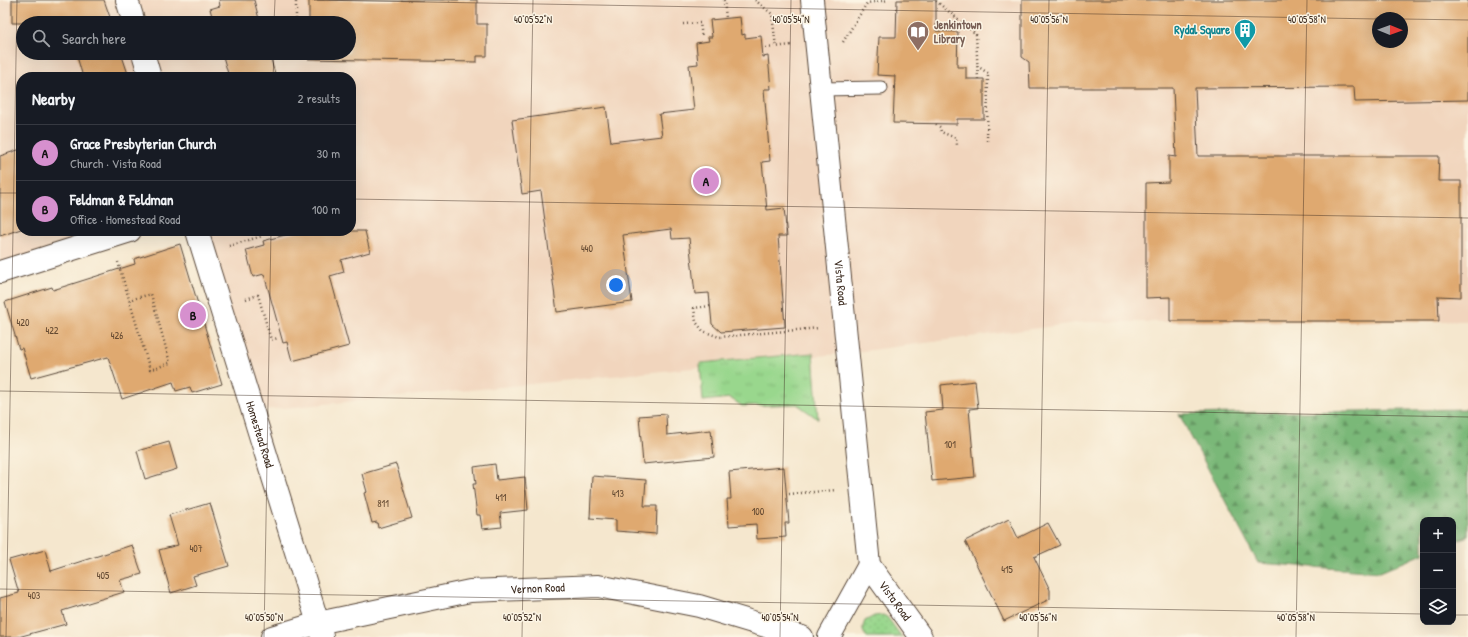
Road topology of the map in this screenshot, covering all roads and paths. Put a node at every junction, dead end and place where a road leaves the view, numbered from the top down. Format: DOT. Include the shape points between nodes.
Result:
graph roads {
  1 [pos="127,0"];
  2 [pos="296,0"];
  3 [pos="724,0"];
  4 [pos="755,0"];
  5 [pos="812,0"];
  6 [pos="889,0"];
  7 [pos="936,1"];
  8 [pos="132,16"];
  9 [pos="296,16"];
  10 [pos="726,18"];
  11 [pos="683,24"];
  12 [pos="702,37"];
  13 [pos="842,43"];
  14 [pos="797,45"];
  15 [pos="776,47"];
  16 [pos="766,48"];
  17 [pos="145,60"];
  18 [pos="977,65"];
  19 [pos="149,72"];
  20 [pos="978,79"];
  21 [pos="881,88"];
  22 [pos="821,89"];
  23 [pos="936,124"];
  24 [pos="987,143"];
  25 [pos="957,145"];
  26 [pos="97,236"];
  27 [pos="199,236"];
  28 [pos="262,236"];
  29 [pos="84,238"];
  30 [pos="229,246"];
  31 [pos="117,260"];
  32 [pos="0,272"];
  33 [pos="246,299"];
  34 [pos="129,300"];
  35 [pos="710,306"];
  36 [pos="821,327"];
  37 [pos="278,338"];
  38 [pos="838,489"];
  39 [pos="789,494"];
  40 [pos="869,565"];
  41 [pos="320,630"];
  42 [pos="272,637"];
  43 [pos="802,637"];
  44 [pos="830,637"];
  45 [pos="921,637"];
  1 -- 8 [label="street"];
  2 -- 9 [label="path"];
  3 -- 10 [label="path"];
  4 -- 15 [label="path" via="772,14"];
  5 -- 22 [label="street, Vista Road"];
  6 -- 13 [label="path" via="867,3"];
  7 -- 18 [label="path" via="976,34"];
  11 -- 12 [label="path" via="700,23"];
  14 -- 15 [label="path"];
  15 -- 16 [label="path"];
  17 -- 19 [label="street"];
  18 -- 20 [label="path"];
  18 -- 24 [label="path" via="988,73"];
  21 -- 22 [label="lane"];
  22 -- 40 [label="street, Vista Road"];
  23 -- 25 [label="path" via="940,127 940,132 956,138"];
  26 -- 29 [label="street"];
  27 -- 41 [label="street, Homestead Road"];
  28 -- 30 [label="path"];
  29 -- 32 [label="street"];
  31 -- 34 [label="path"];
  33 -- 37 [label="path" via="258,295 271,340"];
  34 -- 34 [label="path" via="150,370 170,363 151,294"];
  35 -- 36 [label="path" via="694,308 696,322 703,331 719,337"];
  38 -- 39 [label="path"];
  40 -- 44 [label="street, Vista Road"];
  40 -- 45 [label="street, Vista Road"];
  41 -- 42 [label="street, Vernon Road"];
  41 -- 43 [label="street, Vernon Road" via="470,591 598,586 699,606"];
}
